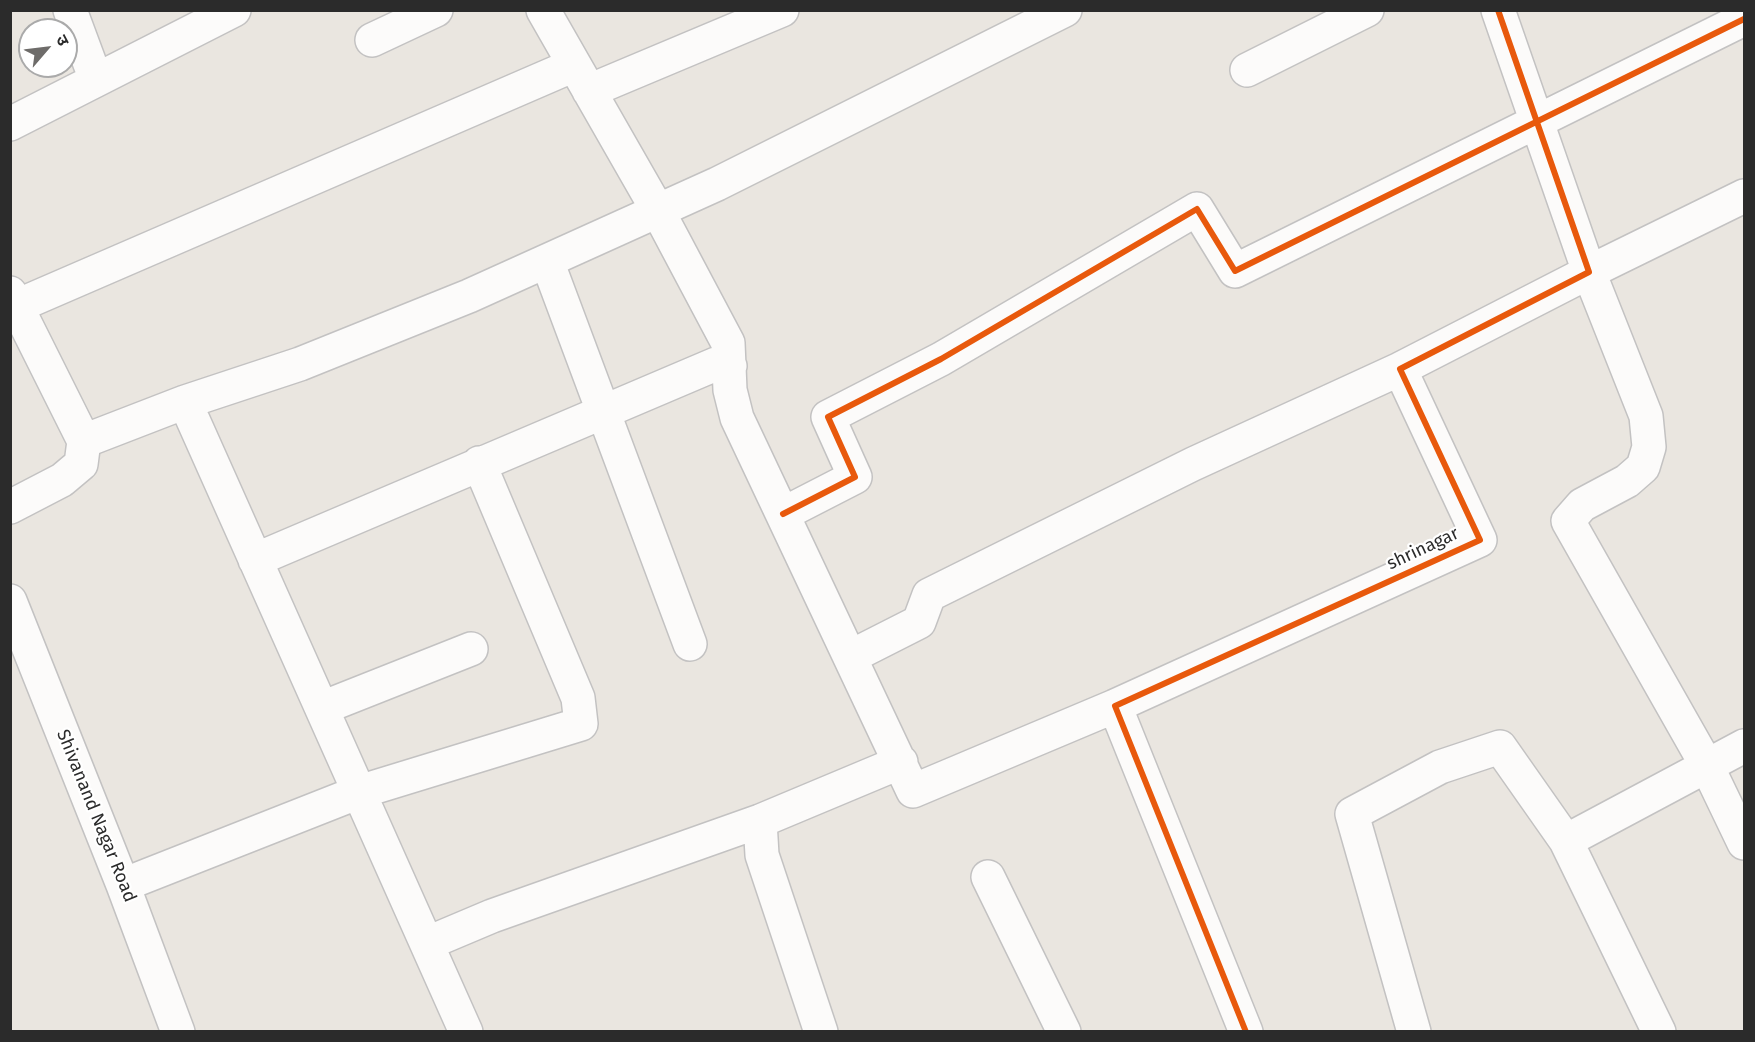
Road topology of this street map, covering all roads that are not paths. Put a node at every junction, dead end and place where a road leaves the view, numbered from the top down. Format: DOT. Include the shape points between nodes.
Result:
graph roads {
  1 [pos="70,10"];
  2 [pos="234,10"];
  3 [pos="436,10"];
  4 [pos="543,10"];
  5 [pos="782,10"];
  6 [pos="1065,10"];
  7 [pos="1366,10"];
  8 [pos="1498,10"];
  9 [pos="1744,19"];
  10 [pos="372,40"];
  11 [pos="1247,70"];
  12 [pos="581,78"];
  13 [pos="96,80"];
  14 [pos="1537,120"];
  15 [pos="10,124"];
  16 [pos="1744,196"];
  17 [pos="658,211"];
  18 [pos="547,261"];
  19 [pos="1589,272"];
  20 [pos="13,303"];
  21 [pos="730,366"];
  22 [pos="1400,369"];
  23 [pos="185,402"];
  24 [pos="602,412"];
  25 [pos="84,441"];
  26 [pos="479,464"];
  27 [pos="10,507"];
  28 [pos="783,514"];
  29 [pos="255,560"];
  30 [pos="10,602"];
  31 [pos="690,644"];
  32 [pos="471,649"];
  33 [pos="850,657"];
  34 [pos="1115,706"];
  35 [pos="322,708"];
  36 [pos="1744,746"];
  37 [pos="901,762"];
  38 [pos="1707,766"];
  39 [pos="359,792"];
  40 [pos="760,821"];
  41 [pos="1566,841"];
  42 [pos="1744,843"];
  43 [pos="988,877"];
  44 [pos="123,885"];
  45 [pos="428,943"];
  46 [pos="1410,1031"];
  47 [pos="178,1032"];
  48 [pos="466,1032"];
  49 [pos="821,1032"];
  50 [pos="1064,1032"];
  51 [pos="1246,1032"];
  52 [pos="1659,1032"];
  1 -- 13 [label="street"];
  2 -- 13 [label="street"];
  3 -- 10 [label="street"];
  4 -- 12 [label="street"];
  5 -- 12 [label="street"];
  6 -- 17 [label="street"];
  7 -- 11 [label="street"];
  8 -- 14 [label="street"];
  9 -- 14 [label="street"];
  12 -- 17 [label="street"];
  12 -- 20 [label="street"];
  13 -- 15 [label="street"];
  14 -- 19 [label="street"];
  14 -- 28 [label="street" via="1235,272 1197,209 941,359 828,417 855,477"];
  16 -- 19 [label="street"];
  17 -- 18 [label="street"];
  17 -- 21 [label="street" via="728,343"];
  18 -- 23 [label="street" via="300,364"];
  18 -- 24 [label="street"];
  19 -- 22 [label="street"];
  19 -- 38 [label="street" via="1646,416 1650,447 1644,467 1627,482 1582,505 1568,521"];
  20 -- 25 [label="street"];
  21 -- 24 [label="street" via="716,364"];
  21 -- 28 [label="street" via="730,390 737,418"];
  22 -- 33 [label="street" via="1193,464 929,595 919,622"];
  22 -- 34 [label="street, shrinagar" via="1480,540"];
  23 -- 25 [label="street"];
  23 -- 29 [label="street"];
  24 -- 26 [label="street"];
  24 -- 31 [label="street"];
  25 -- 27 [label="street" via="81,464 62,480"];
  26 -- 29 [label="street"];
  26 -- 39 [label="street" via="578,698 580,724"];
  28 -- 33 [label="street"];
  29 -- 35 [label="street"];
  30 -- 44 [label="street, Shivanand Nagar Road"];
  32 -- 35 [label="street"];
  33 -- 37 [label="street"];
  34 -- 37 [label="street" via="913,791"];
  34 -- 51 [label="street"];
  35 -- 39 [label="street"];
  36 -- 38 [label="street"];
  37 -- 40 [label="street"];
  38 -- 41 [label="street"];
  38 -- 42 [label="street"];
  39 -- 44 [label="street"];
  39 -- 45 [label="street"];
  40 -- 45 [label="street" via="492,916"];
  40 -- 49 [label="street" via="762,855"];
  41 -- 46 [label="street" via="1500,747 1440,767 1352,814"];
  41 -- 52 [label="street"];
  43 -- 50 [label="street"];
  44 -- 47 [label="street, Shivanand Nagar Road"];
  45 -- 48 [label="street"];
}
